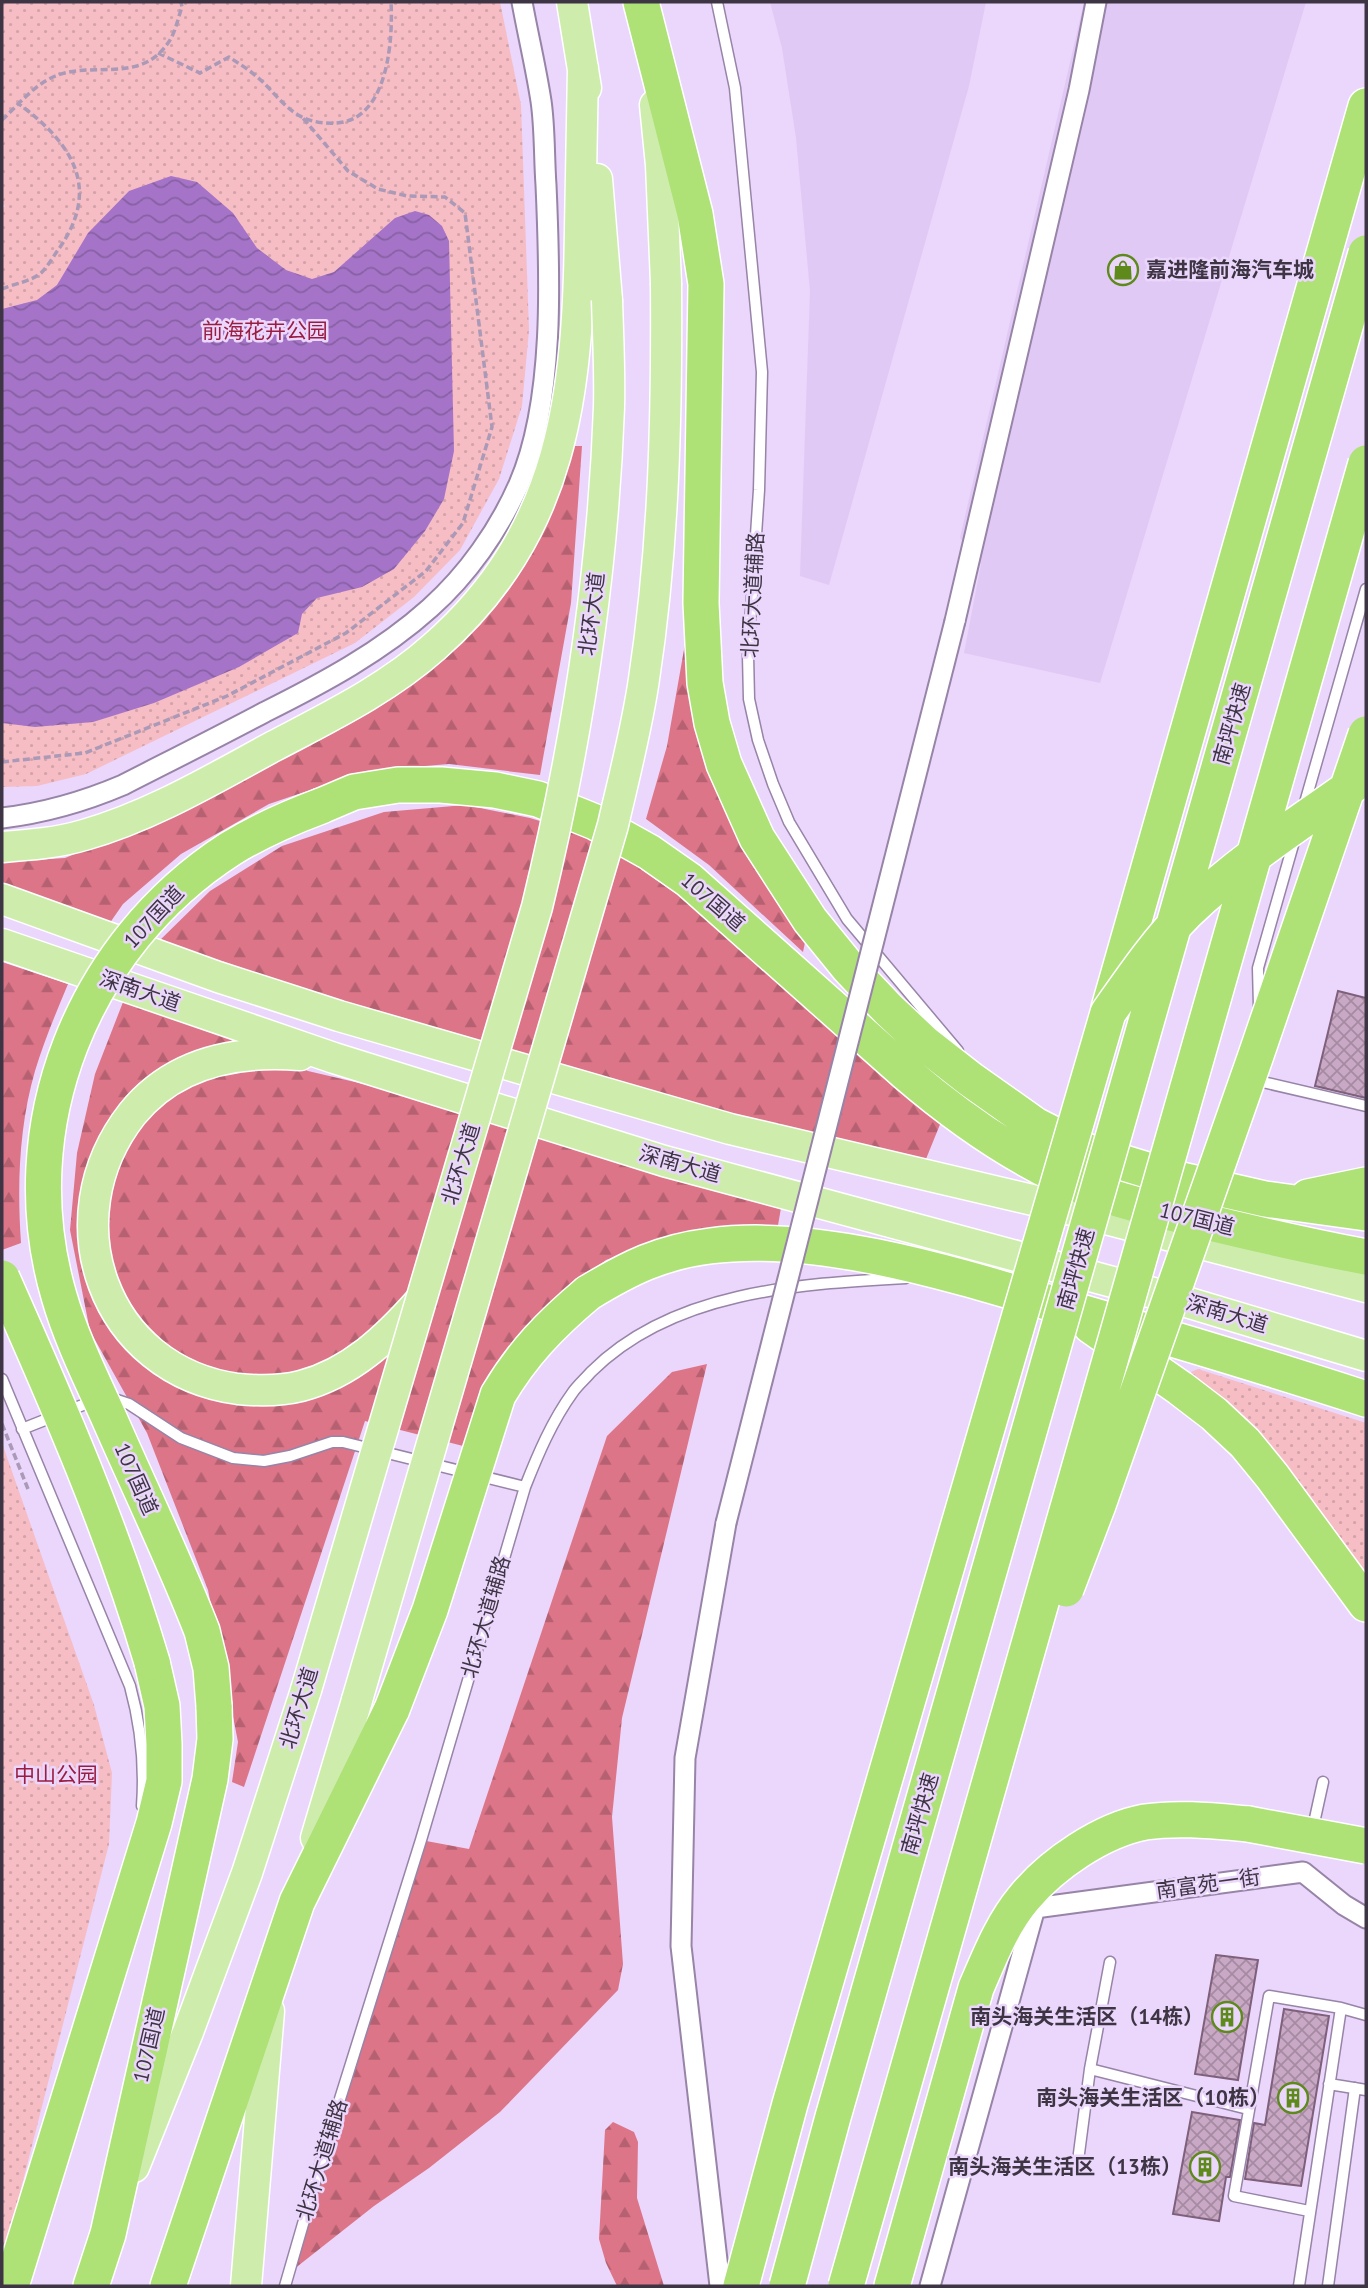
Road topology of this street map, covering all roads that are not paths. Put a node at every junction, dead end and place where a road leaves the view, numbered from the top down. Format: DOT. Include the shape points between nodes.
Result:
graph roads {
  1 [pos="522,2"];
  2 [pos="572,2"];
  3 [pos="640,2"];
  4 [pos="717,2"];
  5 [pos="1096,2"];
  6 [pos="583,68"];
  7 [pos="1366,106"];
  8 [pos="1366,253"];
  9 [pos="1366,463"];
  10 [pos="1366,589"];
  11 [pos="1366,734"];
  12 [pos="1366,776"];
  13 [pos="2,817"];
  14 [pos="2,847"];
  15 [pos="2,900"];
  16 [pos="2,944"];
  17 [pos="1108,1013"];
  18 [pos="334,1058"];
  19 [pos="1254,1080"];
  20 [pos="1366,1106"];
  21 [pos="1010,1109"];
  22 [pos="1366,1185"];
  23 [pos="1220,1190"];
  24 [pos="1265,1199"];
  25 [pos="1041,1202"];
  26 [pos="1131,1203"];
  27 [pos="1366,1213"];
  28 [pos="1366,1256"];
  29 [pos="2,1278"];
  30 [pos="913,1278"];
  31 [pos="925,1279"];
  32 [pos="1366,1287"];
  33 [pos="998,1288"];
  34 [pos="420,1301"];
  35 [pos="1048,1302"];
  36 [pos="1366,1356"];
  37 [pos="2,1379"];
  38 [pos="1366,1399"];
  39 [pos="22,1429"];
  40 [pos="524,1487"];
  41 [pos="1366,1604"];
  42 [pos="994,1767"];
  43 [pos="1323,1782"];
  44 [pos="142,1816"];
  45 [pos="141,1827"];
  46 [pos="1308,1846"];
  47 [pos="1366,1846"];
  48 [pos="1366,1855"];
  49 [pos="1303,1872"];
  50 [pos="297,1902"];
  51 [pos="128,1903"];
  52 [pos="1366,1918"];
  53 [pos="1110,1962"];
  54 [pos="272,1977"];
  55 [pos="1341,2008"];
  56 [pos="1366,2015"];
  57 [pos="1090,2069"];
  58 [pos="1329,2084"];
  59 [pos="1361,2089"];
  60 [pos="1248,2109"];
  61 [pos="1078,2161"];
  62 [pos="1309,2211"];
  63 [pos="108,2234"];
  64 [pos="11,2286"];
  65 [pos="91,2286"];
  66 [pos="169,2286"];
  67 [pos="246,2286"];
  68 [pos="285,2286"];
  69 [pos="720,2286"];
  70 [pos="741,2286"];
  71 [pos="787,2286"];
  72 [pos="846,2286"];
  73 [pos="892,2286"];
  74 [pos="930,2286"];
  75 [pos="1299,2286"];
  76 [pos="1328,2286"];
  1 -- 13 [label="street" via="541,103 548,323 533,439 520,483 496,528 466,570 430,608 339,674 123,785 58,809"];
  2 -- 6 [label="main road, 北环大道"];
  3 -- 21 [label="highway" via="695,214 706,284 701,642 712,723 724,764 757,838 810,920 849,968 924,1043"];
  3 -- 50 [label="main road, bridge" via="660,153 666,283 665,451 645,669 613,825"];
  4 -- 21 [label="lane, 北环大道辅路" via="735,88 762,372 748,655 749,699 758,740 789,822 847,919"];
  5 -- 69 [label="street, bridge" via="955,621 726,1524 685,1758 681,1946"];
  6 -- 14 [label="main road" via="579,289 574,375 562,438 541,500 512,558 476,607 433,649 380,687 175,799 83,835"];
  6 -- 34 [label="main road, 北环大道, bridge" via="600,197 609,405 591,629 568,768 537,907"];
  7 -- 17 [label="highway"];
  8 -- 71 [label="highway, 南坪快速, bridge"];
  9 -- 42 [label="highway, bridge"];
  10 -- 19 [label="lane" via="1261,954 1257,981 1261,1044"];
  11 -- 42 [label="highway, bridge" via="1103,1492"];
  12 -- 17 [label="highway, bridge" via="1237,867 1186,914"];
  15 -- 25 [label="main road, 深南大道" via="352,1020 730,1129"];
  16 -- 18 [label="main road, 深南大道"];
  17 -- 70 [label="highway, bridge"];
  18 -- 34 [label="main road" via="279,1054 222,1058 165,1083 140,1104 120,1130 95,1189 92,1233 100,1276 116,1311 137,1340 172,1368 213,1385 259,1391 302,1386 347,1367 386,1339"];
  18 -- 36 [label="main road, 深南大道" via="664,1161 1183,1301"];
  19 -- 20 [label="lane"];
  19 -- 23 [label="lane"];
  21 -- 23 [label="highway" via="1088,1153"];
  22 -- 24 [label="highway" via="1318,1196"];
  23 -- 24 [label="highway"];
  24 -- 27 [label="highway"];
  25 -- 26 [label="highway"];
  25 -- 32 [label="main road, 深南大道"];
  26 -- 28 [label="highway, 107国道"];
  26 -- 63 [label="highway, 107国道, bridge" via="1067,1180 1004,1147 906,1073 690,880 595,822 538,799 441,785 354,792 229,850 174,893 103,977 58,1081 43,1152 44,1223 58,1293 202,1631 214,1706 210,1779"];
  29 -- 51 [label="highway, bridge" via="84,1467 140,1620 162,1706 164,1781"];
  30 -- 40 [label="lane, 北环大道辅路" via="800,1286 731,1299 649,1329 609,1355 574,1390 546,1435"];
  31 -- 33 [label="lane"];
  33 -- 35 [label="highway"];
  33 -- 50 [label="highway, bridge" via="834,1250 750,1243 665,1253 626,1269 587,1293 532,1344 498,1395 430,1610 392,1709"];
  34 -- 63 [label="main road, 北环大道, bridge" via="247,1873"];
  35 -- 38 [label="highway"];
  35 -- 41 [label="highway" via="1180,1388 1245,1443"];
  37 -- 39 [label="lane"];
  39 -- 40 [label="lane" via="108,1397 129,1404 181,1438 233,1458 264,1461 343,1441"];
  39 -- 44 [label="lane" via="130,1686 142,1747"];
  40 -- 68 [label="lane, 北环大道辅路"];
  42 -- 72 [label="highway, bridge"];
  43 -- 46 [label="lane"];
  45 -- 51 [label="lane"];
  46 -- 48 [label="street"];
  46 -- 49 [label="street"];
  47 -- 73 [label="highway, bridge" via="1248,1824 1195,1819 1144,1822 1097,1839 1058,1866 1023,1899 976,1988"];
  49 -- 52 [label="street"];
  49 -- 74 [label="street, 南富苑一街" via="1035,1908"];
  50 -- 54 [label="highway"];
  51 -- 64 [label="highway"];
  53 -- 57 [label="lane"];
  54 -- 66 [label="highway"];
  54 -- 67 [label="main road"];
  55 -- 56 [label="lane"];
  55 -- 58 [label="lane"];
  55 -- 60 [label="lane" via="1269,1996"];
  57 -- 60 [label="lane"];
  57 -- 61 [label="lane"];
  58 -- 59 [label="lane"];
  58 -- 62 [label="lane"];
  59 -- 76 [label="lane"];
  60 -- 62 [label="lane" via="1234,2196"];
  62 -- 75 [label="lane"];
  63 -- 65 [label="highway, 北环大道"];
}
